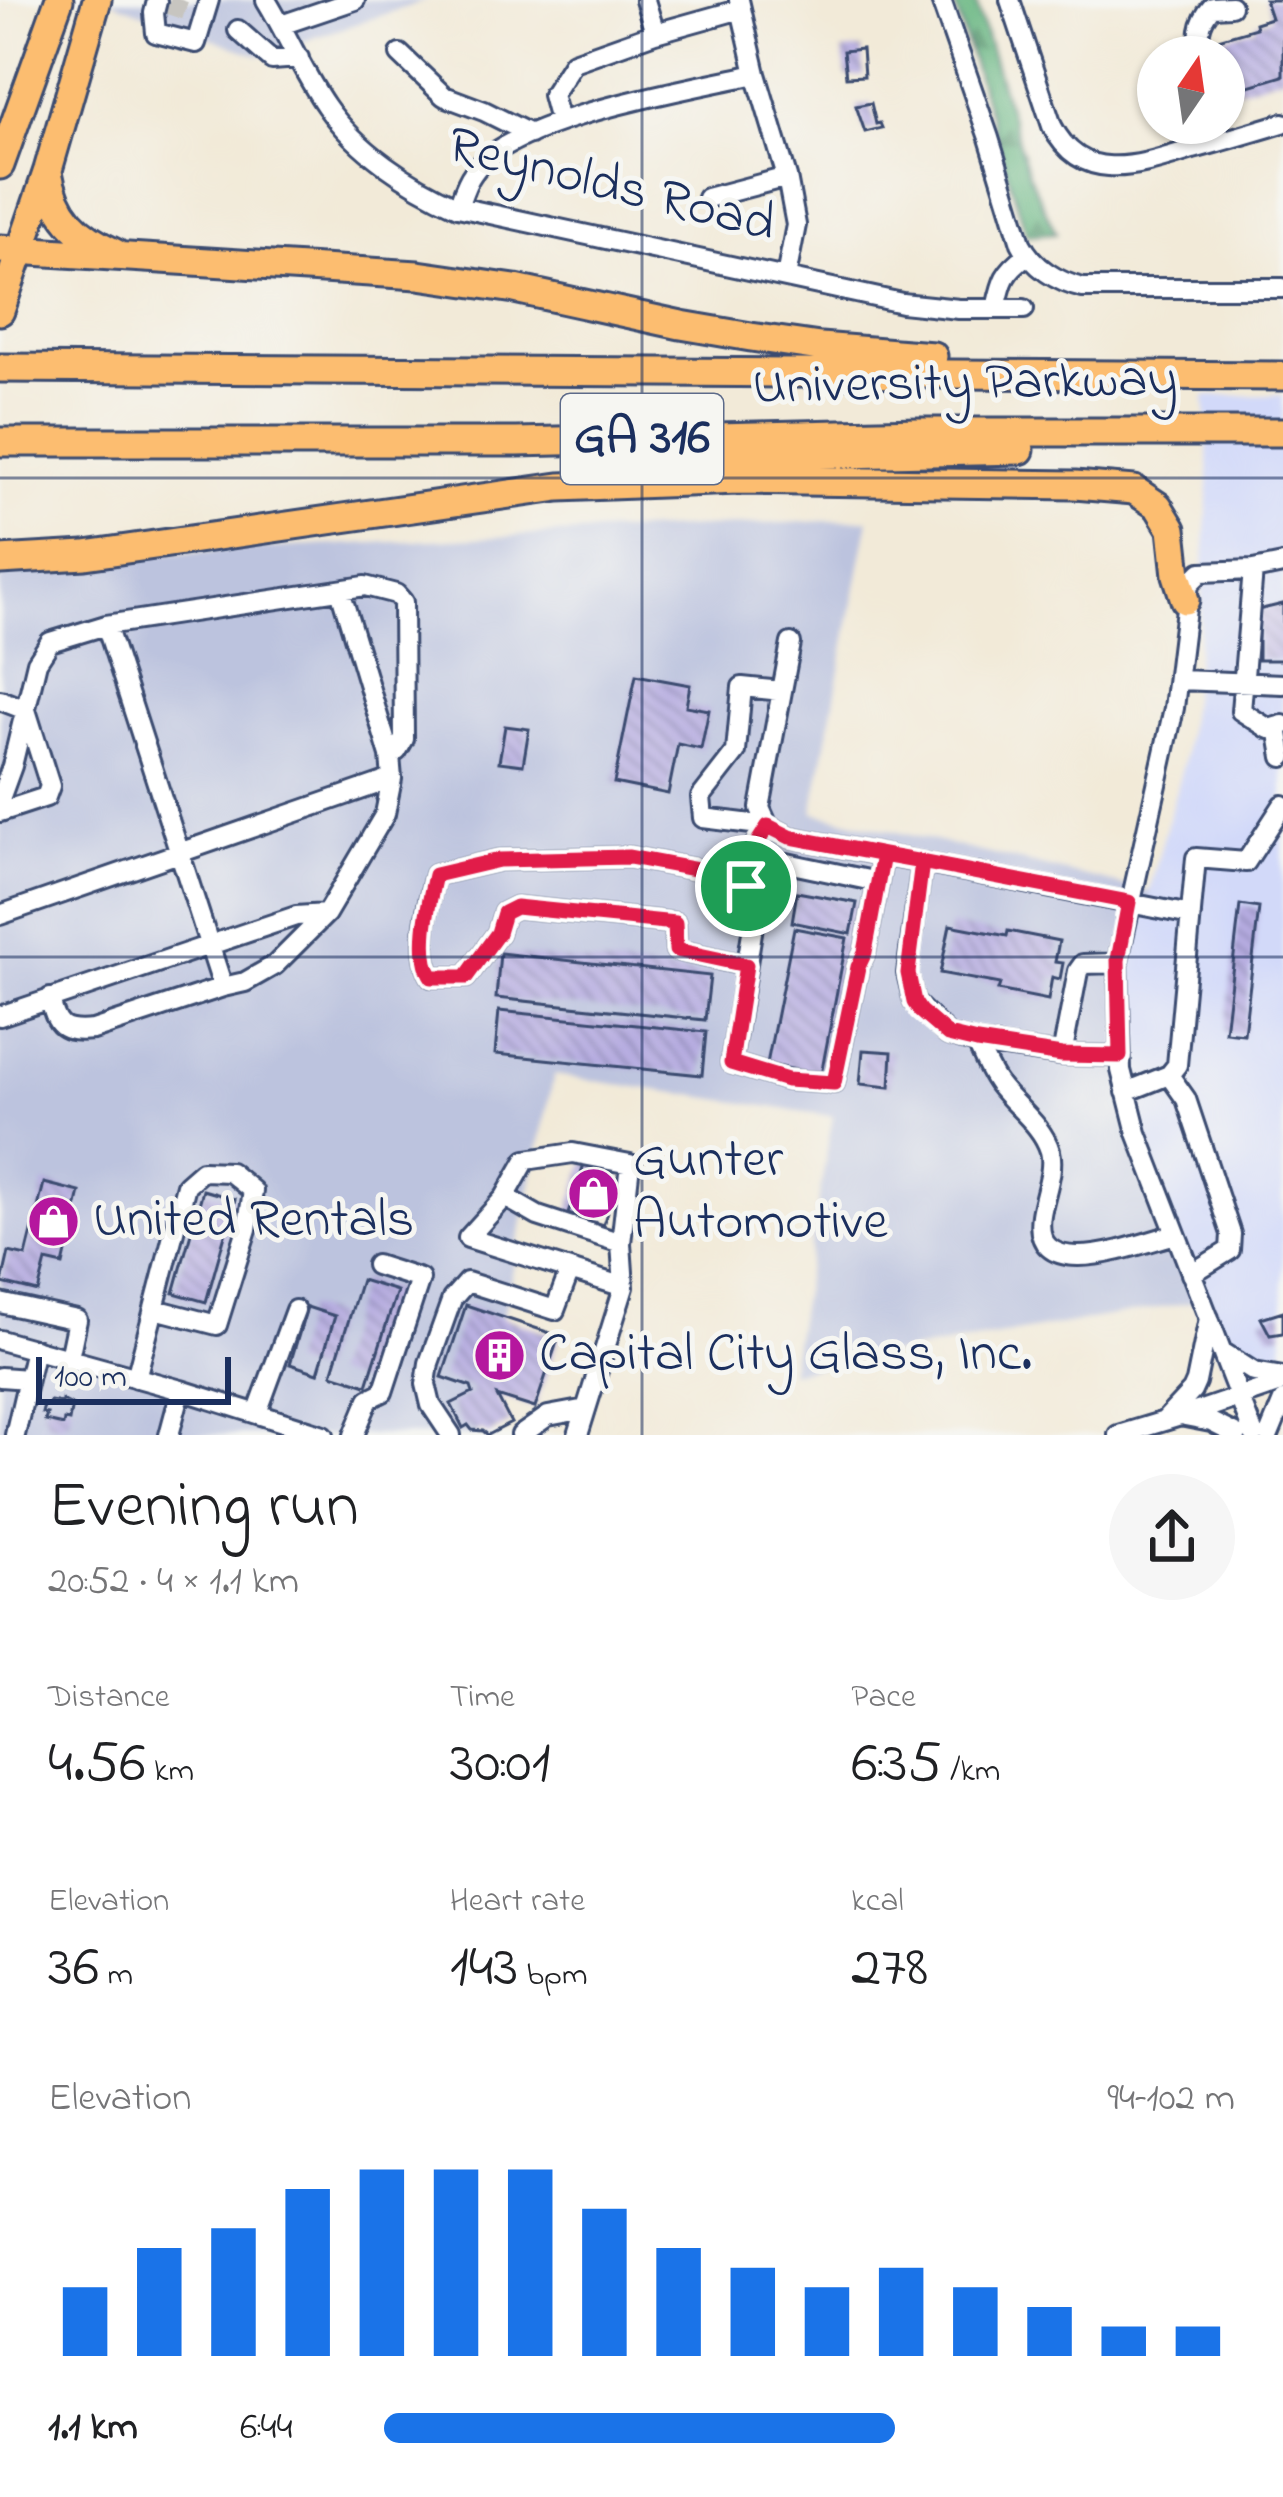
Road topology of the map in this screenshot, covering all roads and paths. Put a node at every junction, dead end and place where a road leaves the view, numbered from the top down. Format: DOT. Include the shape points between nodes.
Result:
graph roads {
  1 [pos="59,0"];
  2 [pos="97,0"];
  3 [pos="266,0"];
  4 [pos="355,0"];
  5 [pos="645,0"];
  6 [pos="941,0"];
  7 [pos="1010,0"];
  8 [pos="740,4"];
  9 [pos="1231,5"];
  10 [pos="281,25"];
  11 [pos="238,31"];
  12 [pos="655,33"];
  13 [pos="1199,36"];
  14 [pos="400,54"];
  15 [pos="299,58"];
  16 [pos="757,74"];
  17 [pos="559,121"];
  18 [pos="1283,123"];
  19 [pos="1245,128"];
  20 [pos="530,134"];
  21 [pos="1190,144"];
  22 [pos="0,165"];
  23 [pos="48,170"];
  24 [pos="787,177"];
  25 [pos="707,198"];
  26 [pos="458,207"];
  27 [pos="11,250"];
  28 [pos="1027,255"];
  29 [pos="124,257"];
  30 [pos="785,277"];
  31 [pos="1283,288"];
  32 [pos="2,307"];
  33 [pos="996,309"];
  34 [pos="1024,309"];
  35 [pos="0,368"];
  36 [pos="1164,374"];
  37 [pos="1283,376"];
  38 [pos="1283,432"];
  39 [pos="1283,441"];
  40 [pos="0,442"];
  41 [pos="559,487"];
  42 [pos="0,560"];
  43 [pos="1283,563"];
  44 [pos="1253,570"];
  45 [pos="1283,580"];
  46 [pos="340,590"];
  47 [pos="1185,600"];
  48 [pos="106,625"];
  49 [pos="791,643"];
  50 [pos="1179,680"];
  51 [pos="1243,680"];
  52 [pos="1283,684"];
  53 [pos="782,691"];
  54 [pos="0,700"];
  55 [pos="26,710"];
  56 [pos="1280,726"];
  57 [pos="390,756"];
  58 [pos="1283,757"];
  59 [pos="392,779"];
  60 [pos="0,799"];
  61 [pos="1283,805"];
  62 [pos="0,812"];
  63 [pos="768,826"];
  64 [pos="178,852"];
  65 [pos="883,855"];
  66 [pos="922,862"];
  67 [pos="878,882"];
  68 [pos="752,890"];
  69 [pos="1129,902"];
  70 [pos="326,914"];
  71 [pos="1191,914"];
  72 [pos="0,915"];
  73 [pos="208,945"];
  74 [pos="1118,964"];
  75 [pos="746,965"];
  76 [pos="223,987"];
  77 [pos="50,998"];
  78 [pos="0,1016"];
  79 [pos="977,1042"];
  80 [pos="1062,1055"];
  81 [pos="1120,1056"];
  82 [pos="1169,1075"];
  83 [pos="1126,1091"];
  84 [pos="505,1198"];
  85 [pos="1176,1234"];
  86 [pos="621,1243"];
  87 [pos="488,1245"];
  88 [pos="376,1265"];
  89 [pos="570,1270"];
  90 [pos="1191,1274"];
  91 [pos="479,1284"];
  92 [pos="624,1287"];
  93 [pos="0,1303"];
  94 [pos="155,1309"];
  95 [pos="295,1310"];
  96 [pos="1208,1318"];
  97 [pos="0,1340"];
  98 [pos="35,1349"];
  99 [pos="1221,1351"];
  100 [pos="69,1358"];
  101 [pos="0,1378"];
  102 [pos="136,1378"];
  103 [pos="28,1379"];
  104 [pos="1283,1379"];
  105 [pos="181,1390"];
  106 [pos="1239,1398"];
  107 [pos="1283,1401"];
  108 [pos="586,1409"];
  109 [pos="257,1413"];
  110 [pos="1172,1419"];
  111 [pos="303,1431"];
  112 [pos="15,1435"];
  113 [pos="169,1435"];
  114 [pos="324,1435"];
  115 [pos="354,1435"];
  116 [pos="451,1435"];
  117 [pos="521,1435"];
  118 [pos="578,1435"];
  119 [pos="1118,1435"];
  120 [pos="1238,1435"];
  121 [pos="1254,1435"];
  122 [pos="1269,1435"];
  1 -- 22 [label="highway"];
  2 -- 23 [label="highway"];
  3 -- 10 [label="street, Reynolds Road"];
  4 -- 10 [label="street"];
  5 -- 12 [label="street"];
  6 -- 28 [label="street"];
  7 -- 21 [label="street" via="1052,126 1074,154 1126,168"];
  8 -- 12 [label="street"];
  8 -- 16 [label="street"];
  9 -- 13 [label="street" via="1212,7"];
  10 -- 15 [label="street, Reynolds Road"];
  11 -- 15 [label="street" via="272,60"];
  12 -- 17 [label="street" via="573,62 552,95"];
  14 -- 20 [label="street" via="444,96"];
  15 -- 26 [label="street, Reynolds Road" via="361,145"];
  16 -- 17 [label="street"];
  16 -- 24 [label="street"];
  17 -- 20 [label="street"];
  18 -- 19 [label="street"];
  20 -- 26 [label="street" via="474,170"];
  23 -- 27 [label="highway"];
  23 -- 29 [label="highway" via="65,219"];
  24 -- 25 [label="street"];
  24 -- 30 [label="street" via="796,225"];
  26 -- 30 [label="street, Reynolds Road"];
  27 -- 29 [label="highway"];
  27 -- 32 [label="highway"];
  28 -- 31 [label="street" via="1083,288"];
  28 -- 33 [label="street" via="1002,279"];
  29 -- 36 [label="highway" via="434,277 820,347"];
  30 -- 33 [label="street, Reynolds Road" via="902,303"];
  33 -- 34 [label="street, Reynolds Road"];
  35 -- 36 [label="highway, University Parkway / GA 316"];
  36 -- 37 [label="highway, University Parkway / GA 316"];
  38 -- 40 [label="highway, University Parkway / GA 316"];
  39 -- 41 [label="highway" via="797,455"];
  41 -- 42 [label="highway" via="85,555"];
  41 -- 47 [label="highway" via="738,480 1134,490 1169,521"];
  43 -- 44 [label="street"];
  44 -- 45 [label="street"];
  44 -- 47 [label="street" via="1201,572"];
  44 -- 51 [label="street"];
  46 -- 48 [label="street"];
  46 -- 57 [label="street"];
  46 -- 57 [label="street" via="385,589 404,602 404,739"];
  47 -- 50 [label="street"];
  48 -- 55 [label="street" via="50,642"];
  48 -- 64 [label="street"];
  49 -- 53 [label="street"];
  50 -- 51 [label="street"];
  50 -- 69 [label="street"];
  51 -- 52 [label="street"];
  51 -- 56 [label="street" via="1241,711 1269,729"];
  53 -- 63 [label="street" via="760,808"];
  53 -- 63 [label="street" via="742,687 736,752 701,797 703,818"];
  54 -- 55 [label="street"];
  55 -- 60 [label="street"];
  55 -- 62 [label="street" via="50,786 46,797"];
  56 -- 58 [label="street"];
  57 -- 59 [label="street"];
  59 -- 64 [label="street"];
  59 -- 70 [label="street" via="385,814"];
  61 -- 71 [label="street" via="1246,862 1196,858"];
  63 -- 65 [label="street"];
  63 -- 68 [label="street" via="754,848"];
  64 -- 72 [label="street"];
  64 -- 73 [label="street"];
  65 -- 66 [label="street"];
  65 -- 67 [label="street"];
  66 -- 69 [label="street"];
  66 -- 79 [label="street" via="908,973 914,1002 948,1035"];
  67 -- 68 [label="street" via="788,863 775,872 771,891"];
  67 -- 75 [label="street" via="834,1083 787,1080 731,1063"];
  68 -- 75 [label="street"];
  68 -- 75 [label="street" via="720,874 629,857 499,860 435,875 424,966 432,977 466,977 504,913 516,907 675,923 676,950"];
  69 -- 71 [label="street"];
  69 -- 74 [label="street"];
  70 -- 73 [label="street"];
  70 -- 76 [label="street" via="275,965"];
  71 -- 82 [label="street" via="1177,1065"];
  73 -- 76 [label="street"];
  73 -- 77 [label="street"];
  74 -- 80 [label="street" via="1090,962 1078,970"];
  74 -- 81 [label="street"];
  76 -- 77 [label="street" via="76,1032 60,1026"];
  77 -- 78 [label="street"];
  79 -- 80 [label="street"];
  79 -- 85 [label="street" via="1052,1156 1040,1228 1053,1253 1071,1258"];
  80 -- 81 [label="street"];
  81 -- 83 [label="street"];
  82 -- 83 [label="street"];
  82 -- 90 [label="street" via="1186,1099 1231,1234 1230,1250"];
  83 -- 85 [label="street"];
  84 -- 86 [label="street"];
  84 -- 86 [label="street" via="526,1160 573,1153 630,1164"];
  84 -- 87 [label="street" via="468,1238"];
  85 -- 90 [label="street"];
  86 -- 92 [label="street"];
  87 -- 89 [label="street"];
  87 -- 91 [label="street"];
  88 -- 115 [label="street" via="420,1279 383,1392 369,1399"];
  89 -- 91 [label="street" via="555,1310"];
  89 -- 92 [label="street"];
  90 -- 96 [label="street"];
  91 -- 116 [label="street" via="467,1282 452,1299 429,1363 431,1405"];
  92 -- 108 [label="street"];
  93 -- 100 [label="street" via="77,1320"];
  94 -- 94 [label="street" via="186,1185 202,1171 230,1172 253,1191 217,1324"];
  94 -- 102 [label="street"];
  95 -- 109 [label="street"];
  96 -- 99 [label="street"];
  96 -- 110 [label="street" via="1196,1382"];
  97 -- 98 [label="street"];
  98 -- 100 [label="street"];
  98 -- 103 [label="street"];
  99 -- 104 [label="street"];
  99 -- 106 [label="street"];
  100 -- 102 [label="street"];
  101 -- 103 [label="street"];
  102 -- 105 [label="street"];
  103 -- 112 [label="street"];
  104 -- 106 [label="street"];
  105 -- 109 [label="street"];
  105 -- 113 [label="street"];
  106 -- 110 [label="street"];
  106 -- 121 [label="street"];
  107 -- 122 [label="street"];
  108 -- 117 [label="street" via="548,1416"];
  108 -- 118 [label="street"];
  109 -- 111 [label="street"];
  110 -- 119 [label="street"];
  110 -- 120 [label="street" via="1211,1422"];
  111 -- 114 [label="street"];
}
